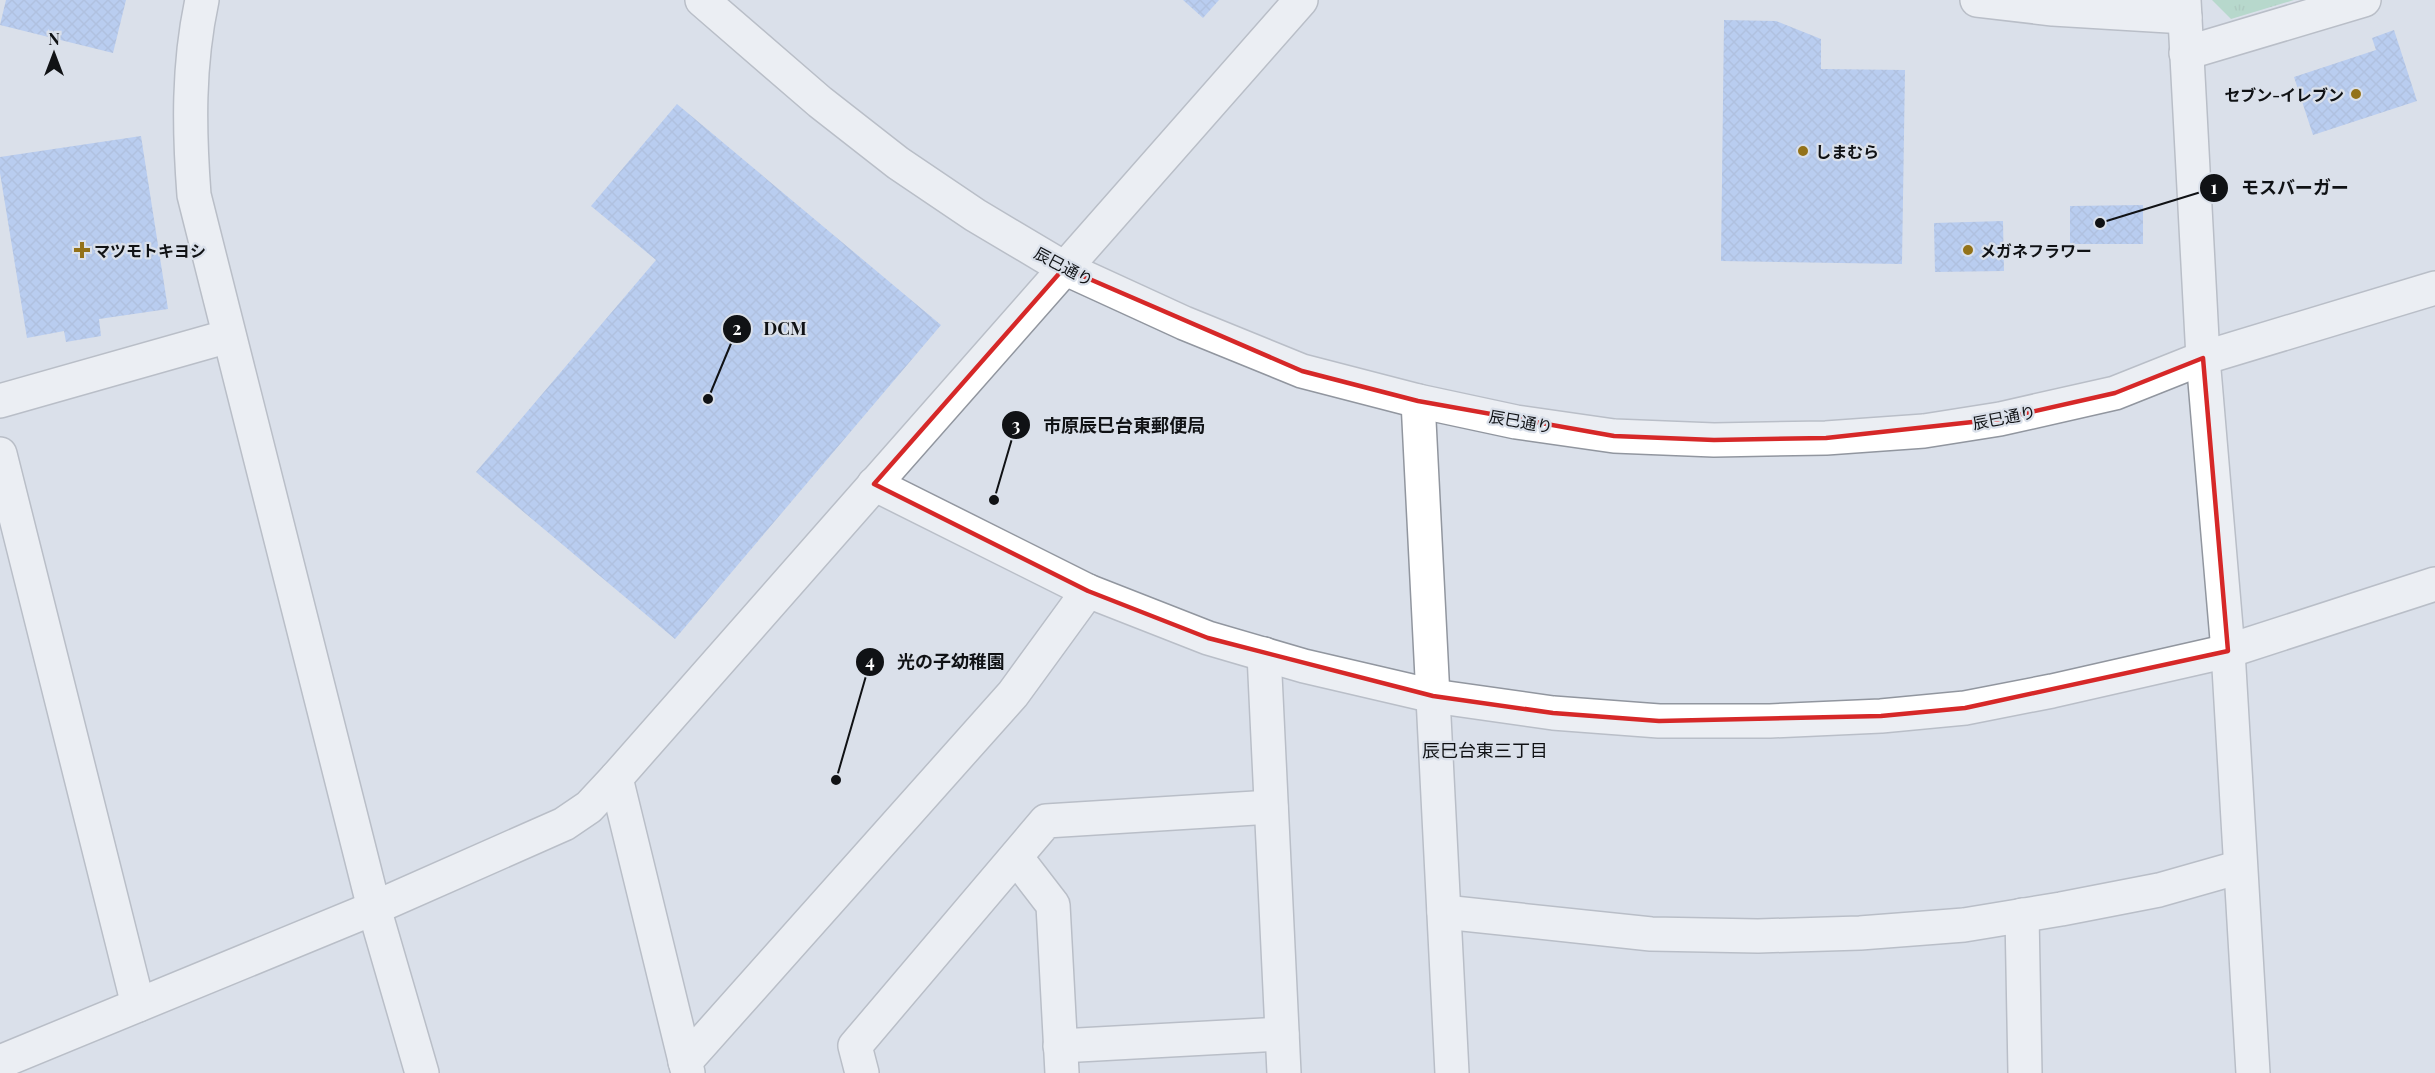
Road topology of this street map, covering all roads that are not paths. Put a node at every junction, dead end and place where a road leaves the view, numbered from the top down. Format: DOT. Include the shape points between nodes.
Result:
graph roads {
  1 [pos="202,0"];
  2 [pos="702,0"];
  3 [pos="1301,0"];
  4 [pos="1977,0"];
  5 [pos="2364,0"];
  6 [pos="2184,8"];
  7 [pos="2186,53"];
  8 [pos="1064,268"];
  9 [pos="2435,288"];
  10 [pos="229,336"];
  11 [pos="2203,358"];
  12 [pos="0,401"];
  13 [pos="1418,401"];
  14 [pos="0,454"];
  15 [pos="874,484"];
  16 [pos="2435,584"];
  17 [pos="1088,591"];
  18 [pos="2228,651"];
  19 [pos="1264,654"];
  20 [pos="1433,696"];
  21 [pos="616,778"];
  22 [pos="1271,807"];
  23 [pos="1016,857"];
  24 [pos="2241,867"];
  25 [pos="374,909"];
  26 [pos="1444,912"];
  27 [pos="2022,915"];
  28 [pos="138,1005"];
  29 [pos="1282,1034"];
  30 [pos="1061,1060"];
  31 [pos="0,1062"];
  32 [pos="686,1067"];
  33 [pos="422,1073"];
  34 [pos="862,1073"];
  35 [pos="1284,1073"];
  36 [pos="1452,1073"];
  37 [pos="2025,1073"];
  38 [pos="2253,1073"];
  1 -- 10 [label="street" via="190,81 194,195"];
  2 -- 8 [label="street, 辰巳通り" via="898,163"];
  3 -- 8 [label="street"];
  4 -- 6 [label="street" via="2054,9"];
  5 -- 7 [label="street"];
  6 -- 7 [label="street"];
  7 -- 11 [label="street"];
  8 -- 13 [label="street, 辰巳通り" via="1302,371"];
  8 -- 15 [label="street"];
  9 -- 11 [label="street, 辰巳通り"];
  10 -- 12 [label="street"];
  10 -- 25 [label="street"];
  11 -- 13 [label="street, 辰巳通り" via="2115,393 2000,419 1924,431 1826,438 1714,440 1614,436 1515,422"];
  11 -- 18 [label="street"];
  13 -- 20 [label="street"];
  14 -- 28 [label="street"];
  15 -- 17 [label="street"];
  15 -- 21 [label="street"];
  16 -- 18 [label="street"];
  17 -- 19 [label="street" via="1208,638"];
  17 -- 32 [label="street" via="1013,694"];
  18 -- 20 [label="street" via="1965,708 1881,716 1659,721"];
  18 -- 24 [label="street"];
  19 -- 20 [label="street"];
  19 -- 22 [label="street"];
  20 -- 26 [label="street"];
  21 -- 25 [label="street" via="589,807 564,824"];
  21 -- 32 [label="street"];
  22 -- 23 [label="street" via="1046,821"];
  22 -- 29 [label="street"];
  23 -- 30 [label="street" via="1053,905"];
  23 -- 34 [label="street" via="855,1046"];
  24 -- 27 [label="street" via="2159,890"];
  24 -- 38 [label="street"];
  25 -- 28 [label="street"];
  25 -- 33 [label="street"];
  26 -- 27 [label="street" via="1651,934 1758,936 1964,925"];
  26 -- 36 [label="street"];
  27 -- 37 [label="street"];
  28 -- 31 [label="street"];
  29 -- 30 [label="street"];
  29 -- 35 [label="street"];
}
